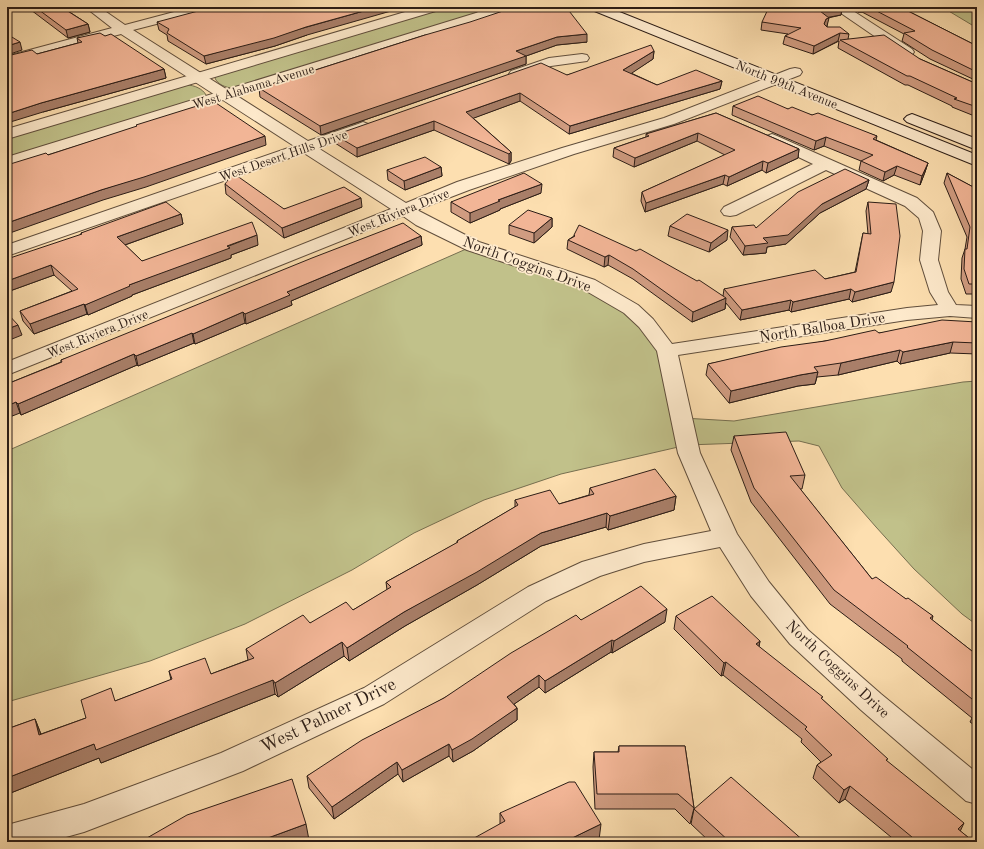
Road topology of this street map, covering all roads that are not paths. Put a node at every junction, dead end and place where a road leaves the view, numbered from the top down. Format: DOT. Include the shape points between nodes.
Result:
graph roads {
  1 [pos="90,7"];
  2 [pos="207,7"];
  3 [pos="435,7"];
  4 [pos="499,7"];
  5 [pos="596,7"];
  6 [pos="628,7"];
  7 [pos="838,7"];
  8 [pos="868,26"];
  9 [pos="846,29"];
  10 [pos="122,30"];
  11 [pos="686,30"];
  12 [pos="582,58"];
  13 [pos="918,59"];
  14 [pos="7,60"];
  15 [pos="790,74"];
  16 [pos="505,77"];
  17 [pos="197,78"];
  18 [pos="224,95"];
  19 [pos="703,109"];
  20 [pos="896,112"];
  21 [pos="725,118"];
  22 [pos="379,121"];
  23 [pos="754,131"];
  24 [pos="7,134"];
  25 [pos="977,144"];
  26 [pos="306,147"];
  27 [pos="7,162"];
  28 [pos="977,162"];
  29 [pos="827,163"];
  30 [pos="403,209"];
  31 [pos="730,211"];
  32 [pos="7,251"];
  33 [pos="950,310"];
  34 [pos="977,312"];
  35 [pos="667,351"];
  36 [pos="7,369"];
  37 [pos="726,537"];
  38 [pos="977,791"];
  39 [pos="7,839"];
  1 -- 10 [label="street, North Coggins Drive"];
  2 -- 10 [label="street"];
  3 -- 17 [label="street, West Alabama Avenue"];
  4 -- 18 [label="street, West Alabama Avenue" via="480,16"];
  5 -- 15 [label="street, North 99th Avenue"];
  6 -- 11 [label="street"];
  7 -- 8 [label="street"];
  8 -- 9 [label="street"];
  8 -- 13 [label="street"];
  10 -- 14 [label="street"];
  10 -- 17 [label="street, North Coggins Drive"];
  12 -- 16 [label="street" via="549,62"];
  15 -- 19 [label="street, West Riviera Drive"];
  15 -- 28 [label="street, North 99th Avenue"];
  17 -- 18 [label="street, North Coggins Drive"];
  17 -- 24 [label="street, West Alabama Avenue"];
  18 -- 26 [label="street, North Coggins Drive"];
  18 -- 27 [label="street, West Alabama Avenue"];
  19 -- 21 [label="street"];
  19 -- 30 [label="street, West Riviera Drive" via="669,122 504,171"];
  20 -- 25 [label="street"];
  22 -- 26 [label="street, West Desert Hills Drive"];
  23 -- 29 [label="street"];
  26 -- 30 [label="street, North Coggins Drive"];
  26 -- 32 [label="street, West Desert Hills Drive"];
  29 -- 31 [label="street"];
  29 -- 33 [label="street" via="912,202 927,216 932,231 929,260 939,292"];
  30 -- 35 [label="street, North Coggins Drive" via="440,231 473,246 588,284 631,310 646,323"];
  30 -- 36 [label="street, West Riviera Drive"];
  33 -- 34 [label="street, North Balboa Drive"];
  33 -- 35 [label="street, North Balboa Drive" via="907,314"];
  35 -- 37 [label="street, North Coggins Drive" via="689,453"];
  37 -- 38 [label="street, North Coggins Drive" via="760,589 799,637 871,702"];
  37 -- 39 [label="street, West Palmer Drive" via="644,553 591,569 537,594 374,696 232,762 84,818"];
}
